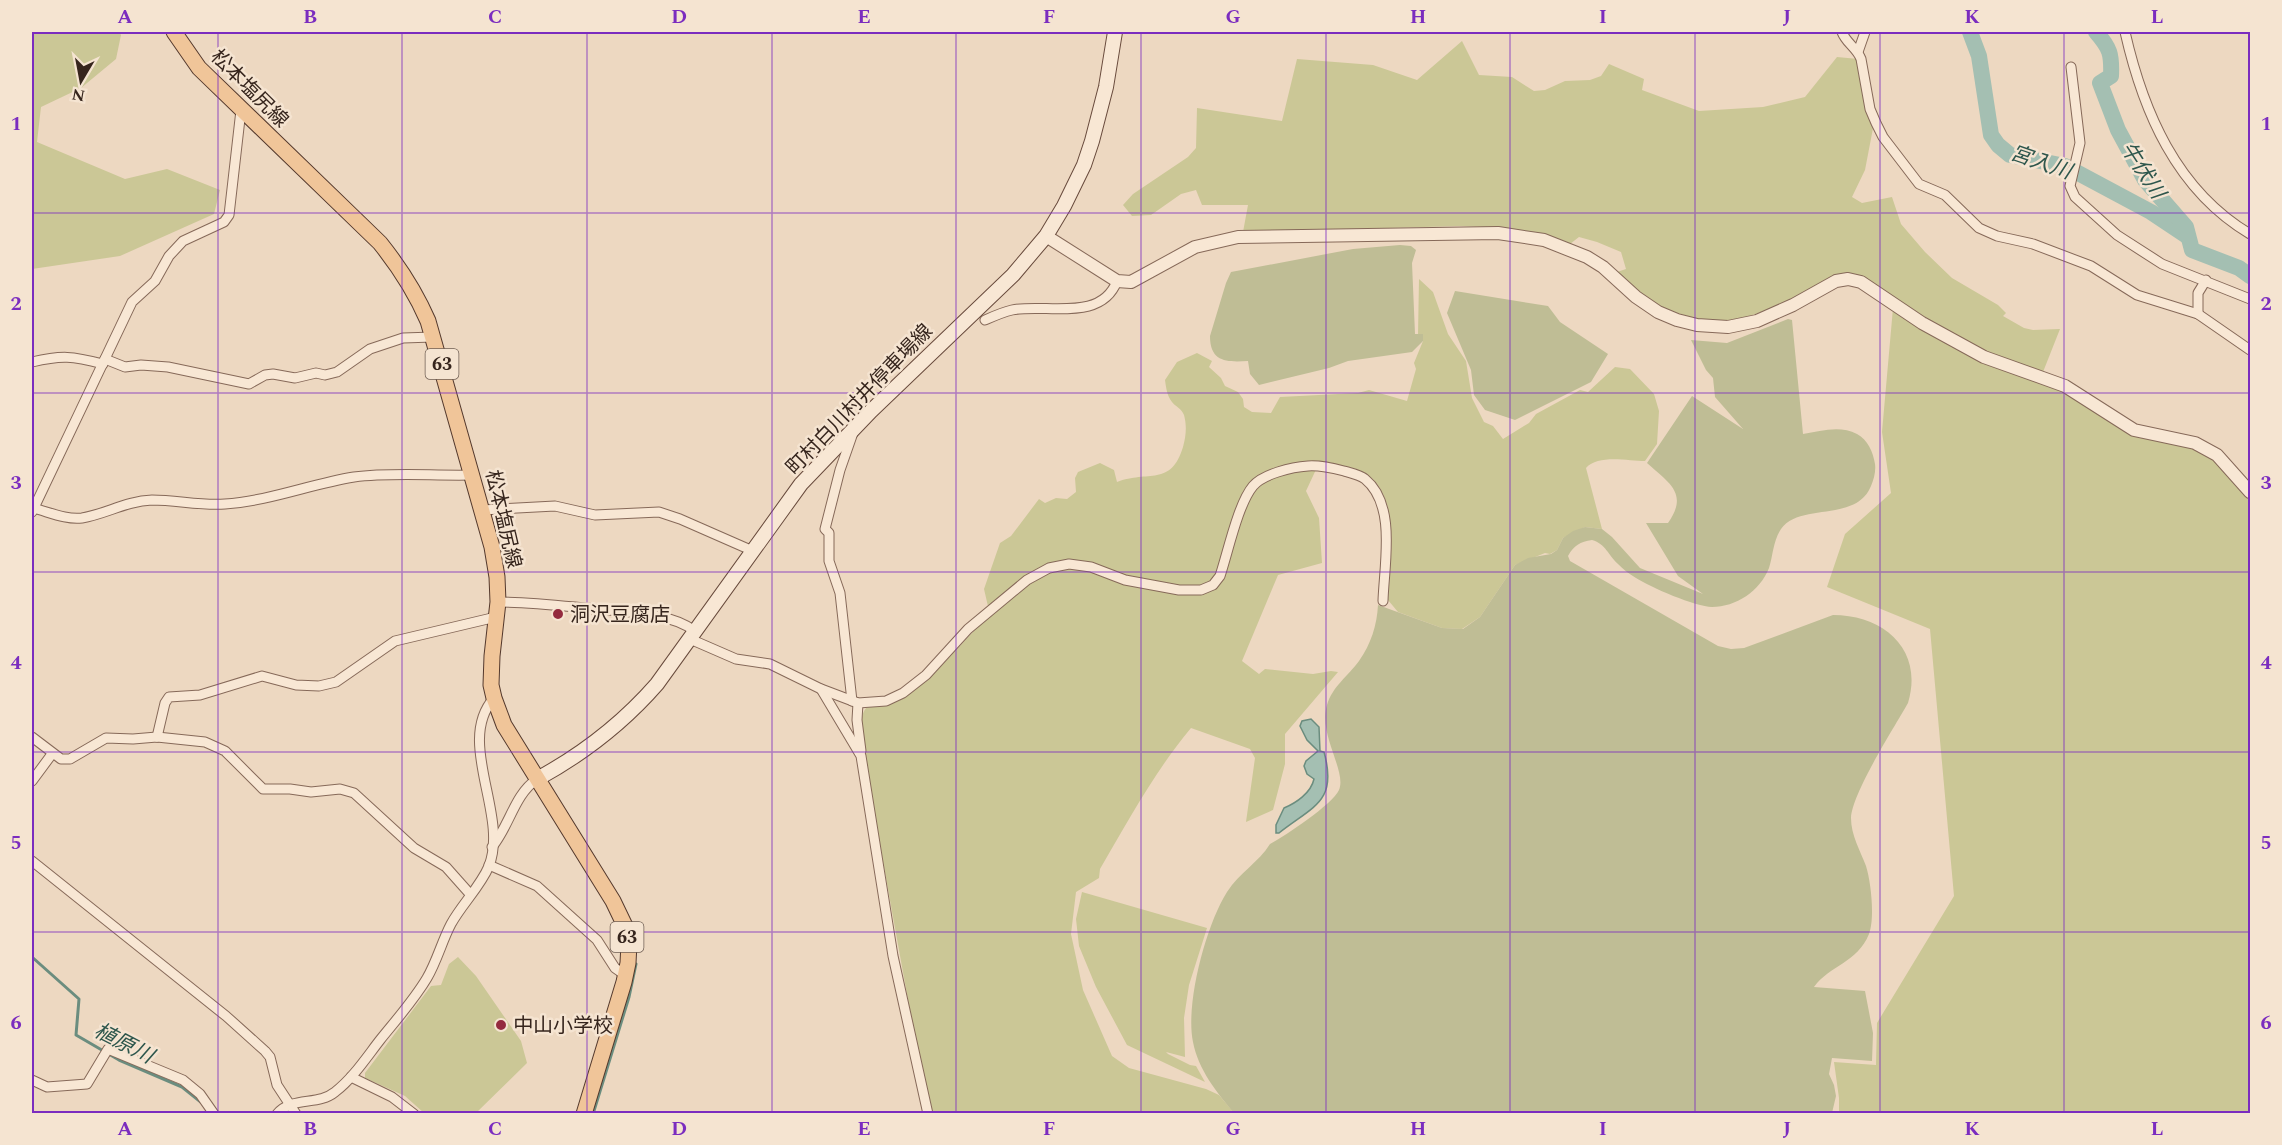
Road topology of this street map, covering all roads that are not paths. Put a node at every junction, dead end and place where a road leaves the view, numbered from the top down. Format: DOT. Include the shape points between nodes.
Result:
graph roads {
  1 [pos="174,32"];
  2 [pos="1115,32"];
  3 [pos="1842,32"];
  4 [pos="1865,32"];
  5 [pos="2125,32"];
  6 [pos="1858,52"];
  7 [pos="2071,67"];
  8 [pos="242,110"];
  9 [pos="2250,234"];
  10 [pos="1046,236"];
  11 [pos="2206,280"];
  12 [pos="1117,281"];
  13 [pos="2250,299"];
  14 [pos="2198,314"];
  15 [pos="985,320"];
  16 [pos="433,337"];
  17 [pos="2250,350"];
  18 [pos="104,361"];
  19 [pos="32,362"];
  20 [pos="855,428"];
  21 [pos="472,475"];
  22 [pos="2250,492"];
  23 [pos="33,504"];
  24 [pos="482,510"];
  25 [pos="753,551"];
  26 [pos="1383,602"];
  27 [pos="497,610"];
  28 [pos="693,635"];
  29 [pos="821,689"];
  30 [pos="494,698"];
  31 [pos="855,702"];
  32 [pos="157,736"];
  33 [pos="32,737"];
  34 [pos="52,754"];
  35 [pos="861,756"];
  36 [pos="537,779"];
  37 [pos="32,781"];
  38 [pos="492,847"];
  39 [pos="32,861"];
  40 [pos="489,865"];
  41 [pos="470,894"];
  42 [pos="625,975"];
  43 [pos="351,1077"];
  44 [pos="32,1080"];
  45 [pos="289,1103"];
  46 [pos="214,1113"];
  47 [pos="277,1113"];
  48 [pos="296,1113"];
  49 [pos="414,1113"];
  50 [pos="584,1113"];
  51 [pos="928,1113"];
  1 -- 8 [label="main road, 松本塩尻線 / 63" via="199,68"];
  2 -- 10 [label="main road, 町村白川村井停車場線" via="1090,149"];
  3 -- 6 [label="street"];
  4 -- 6 [label="street"];
  5 -- 9 [label="street" via="2158,134 2208,200"];
  6 -- 14 [label="street" via="1876,123 1919,184 1945,195 1978,228 2071,258 2137,295"];
  7 -- 11 [label="street" via="2080,143 2070,186 2075,197 2117,235 2162,264"];
  8 -- 16 [label="main road, 松本塩尻線 / 63" via="380,243 415,292"];
  8 -- 18 [label="street" via="229,215 224,222 183,241 169,255 155,281 132,302"];
  10 -- 12 [label="street"];
  10 -- 20 [label="main road, 町村白川村井停車場線" via="1012,275"];
  11 -- 13 [label="street"];
  11 -- 14 [label="street" via="2198,292"];
  12 -- 15 [label="street" via="1104,300 1075,309 1014,309"];
  12 -- 22 [label="street" via="1131,282 1195,247 1238,237 1498,233 1544,240 1587,257 1636,297 1677,320 1728,327 1757,321 1836,281 1848,279 1861,282 1984,357 2065,386 2134,430 2195,443 2217,455"];
  14 -- 17 [label="street"];
  16 -- 18 [label="street" via="404,338 370,349 337,372 295,378 265,375 249,384 168,367 125,367"];
  16 -- 21 [label="main road, 松本塩尻線 / 63"];
  18 -- 19 [label="street" via="56,356"];
  18 -- 23 [label="street"];
  20 -- 25 [label="main road, 町村白川村井停車場線" via="801,484"];
  20 -- 31 [label="street" via="825,529 829,533 829,561 840,593"];
  21 -- 23 [label="street" via="385,474 255,501 223,505 152,500 82,518 67,518"];
  21 -- 24 [label="main road, 松本塩尻線 / 63"];
  24 -- 25 [label="street" via="555,506 595,515 659,513"];
  24 -- 27 [label="main road, 松本塩尻線 / 63" via="497,577"];
  25 -- 28 [label="main road, 町村白川村井停車場線"];
  26 -- 31 [label="street" via="1387,522 1379,495 1365,479 1352,474 1334,468 1297,467 1274,473 1254,485 1242,505 1220,576 1213,585 1201,590 1179,590 1125,580 1091,567 1069,564 1049,568 1027,580 968,629 926,675 903,693 886,701"];
  27 -- 28 [label="street" via="534,602 632,612 674,621"];
  27 -- 30 [label="main road, 松本塩尻線 / 63" via="491,678"];
  27 -- 32 [label="street" via="395,641 336,682 296,685 262,676 200,694 169,697"];
  28 -- 29 [label="street" via="736,659 770,664"];
  28 -- 36 [label="main road, 町村白川村井停車場線" via="636,708 603,737"];
  29 -- 31 [label="street"];
  29 -- 35 [label="street"];
  30 -- 36 [label="main road, 松本塩尻線 / 63" via="504,725"];
  30 -- 38 [label="street" via="485,708 478,744 488,788"];
  31 -- 35 [label="street"];
  32 -- 34 [label="street" via="106,738 70,759"];
  32 -- 41 [label="street" via="205,742 225,751 263,789 340,789 354,793 414,848 446,867"];
  33 -- 34 [label="street"];
  34 -- 37 [label="street"];
  35 -- 51 [label="street" via="893,956"];
  36 -- 38 [label="street" via="522,793 501,837"];
  36 -- 42 [label="main road, 松本塩尻線 / 63" via="625,926"];
  38 -- 40 [label="street"];
  39 -- 45 [label="street" via="265,1051 277,1085"];
  40 -- 41 [label="street"];
  40 -- 42 [label="street" via="537,886 597,940 615,968"];
  41 -- 43 [label="street" via="427,978"];
  42 -- 50 [label="main road, 松本塩尻線 / 63"];
  43 -- 45 [label="street" via="326,1098"];
  43 -- 49 [label="street"];
  44 -- 46 [label="street" via="47,1087 87,1084 108,1049 183,1080"];
  45 -- 47 [label="street"];
  45 -- 48 [label="street"];
}
